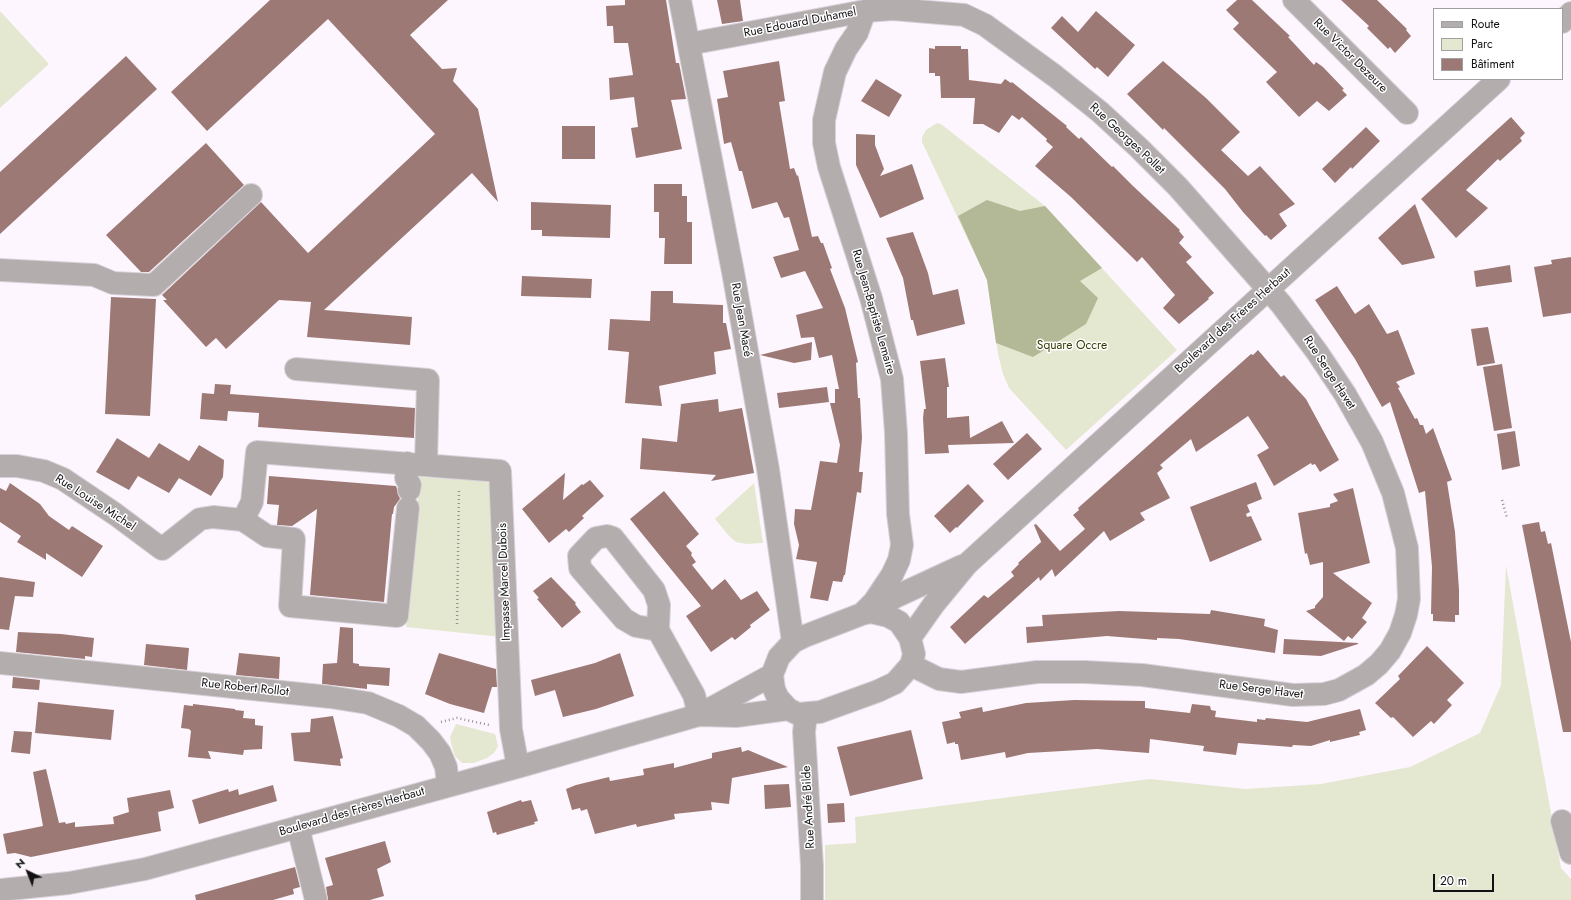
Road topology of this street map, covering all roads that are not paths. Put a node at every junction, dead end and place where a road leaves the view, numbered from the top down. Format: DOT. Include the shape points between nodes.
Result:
graph roads {
  1 [pos="680,0"];
  2 [pos="1294,0"];
  3 [pos="970,7"];
  4 [pos="865,11"];
  5 [pos="1571,13"];
  6 [pos="1563,21"];
  7 [pos="689,44"];
  8 [pos="1498,80"];
  9 [pos="1407,112"];
  10 [pos="251,195"];
  11 [pos="0,270"];
  12 [pos="1268,289"];
  13 [pos="296,370"];
  14 [pos="416,464"];
  15 [pos="0,466"];
  16 [pos="243,520"];
  17 [pos="967,564"];
  18 [pos="867,613"];
  19 [pos="658,630"];
  20 [pos="910,638"];
  21 [pos="793,642"];
  22 [pos="0,663"];
  23 [pos="911,665"];
  24 [pos="772,675"];
  25 [pos="797,712"];
  26 [pos="699,715"];
  27 [pos="518,767"];
  28 [pos="448,785"];
  29 [pos="1562,821"];
  30 [pos="298,827"];
  31 [pos="1571,853"];
  32 [pos="0,890"];
  33 [pos="316,900"];
  34 [pos="812,900"];
  1 -- 7 [label="street, Rue Jean Macé"];
  2 -- 9 [label="street, Rue Victor Dezeure"];
  3 -- 4 [label="street, Rue Edouard Duhamel"];
  3 -- 12 [label="street, Rue Georges Pollet" via="979,22 1100,112 1178,186"];
  4 -- 7 [label="street, Rue Edouard Duhamel"];
  4 -- 18 [label="street, Rue Jean-Baptiste Lemaire" via="857,33 835,72 824,120 824,143 871,298 892,379 898,514 902,545 892,575"];
  5 -- 6 [label="street"];
  7 -- 21 [label="street, Rue Jean Macé" via="768,470"];
  8 -- 12 [label="street, Boulevard des Frères Herbaut"];
  10 -- 11 [label="street" via="154,285 113,283 94,275"];
  12 -- 17 [label="street, Boulevard des Frères Herbaut"];
  12 -- 23 [label="street, Rue Serge Havet" via="1317,352 1345,394 1372,442 1393,494 1407,548 1409,599 1400,632 1390,651 1379,664 1345,688 1308,696 1142,675 1085,672 1037,672 961,682 939,679"];
  13 -- 14 [label="street" via="428,380"];
  14 -- 16 [label="street, Impasse Marcel Dubois" via="256,452 252,502"];
  14 -- 16 [label="street" via="406,478 410,485 397,616 290,606 294,539 267,536"];
  14 -- 27 [label="street, Impasse Marcel Dubois" via="500,470 511,729"];
  15 -- 16 [label="street, Rue Louise Michel" via="44,471 63,479 116,514 162,549 200,519 212,517"];
  17 -- 18 [label="street, Boulevard des Frères Herbaut" via="895,597"];
  17 -- 20 [label="street, Boulevard des Frères Herbaut"];
  18 -- 20 [label="street" via="888,616 899,622"];
  18 -- 21 [label="street"];
  19 -- 26 [label="street" via="694,695"];
  20 -- 23 [label="street" via="914,654"];
  21 -- 24 [label="street" via="779,657"];
  22 -- 28 [label="street, Rue Robert Rollot" via="368,702 417,727 431,740 446,767"];
  23 -- 25 [label="street, Boulevard des Frères Herbaut" via="895,683 878,691 820,712"];
  24 -- 25 [label="street" via="778,698"];
  24 -- 26 [label="street, Boulevard des Frères Herbaut"];
  25 -- 26 [label="street, Boulevard des Frères Herbaut" via="736,716"];
  25 -- 34 [label="street, Rue André Bilde" via="804,732"];
  26 -- 27 [label="street, Boulevard des Frères Herbaut"];
  27 -- 28 [label="street, Boulevard des Frères Herbaut"];
  28 -- 30 [label="street, Boulevard des Frères Herbaut"];
  29 -- 31 [label="street"];
  30 -- 32 [label="street, Boulevard des Frères Herbaut" via="145,869 69,883"];
  30 -- 33 [label="street"];
}
